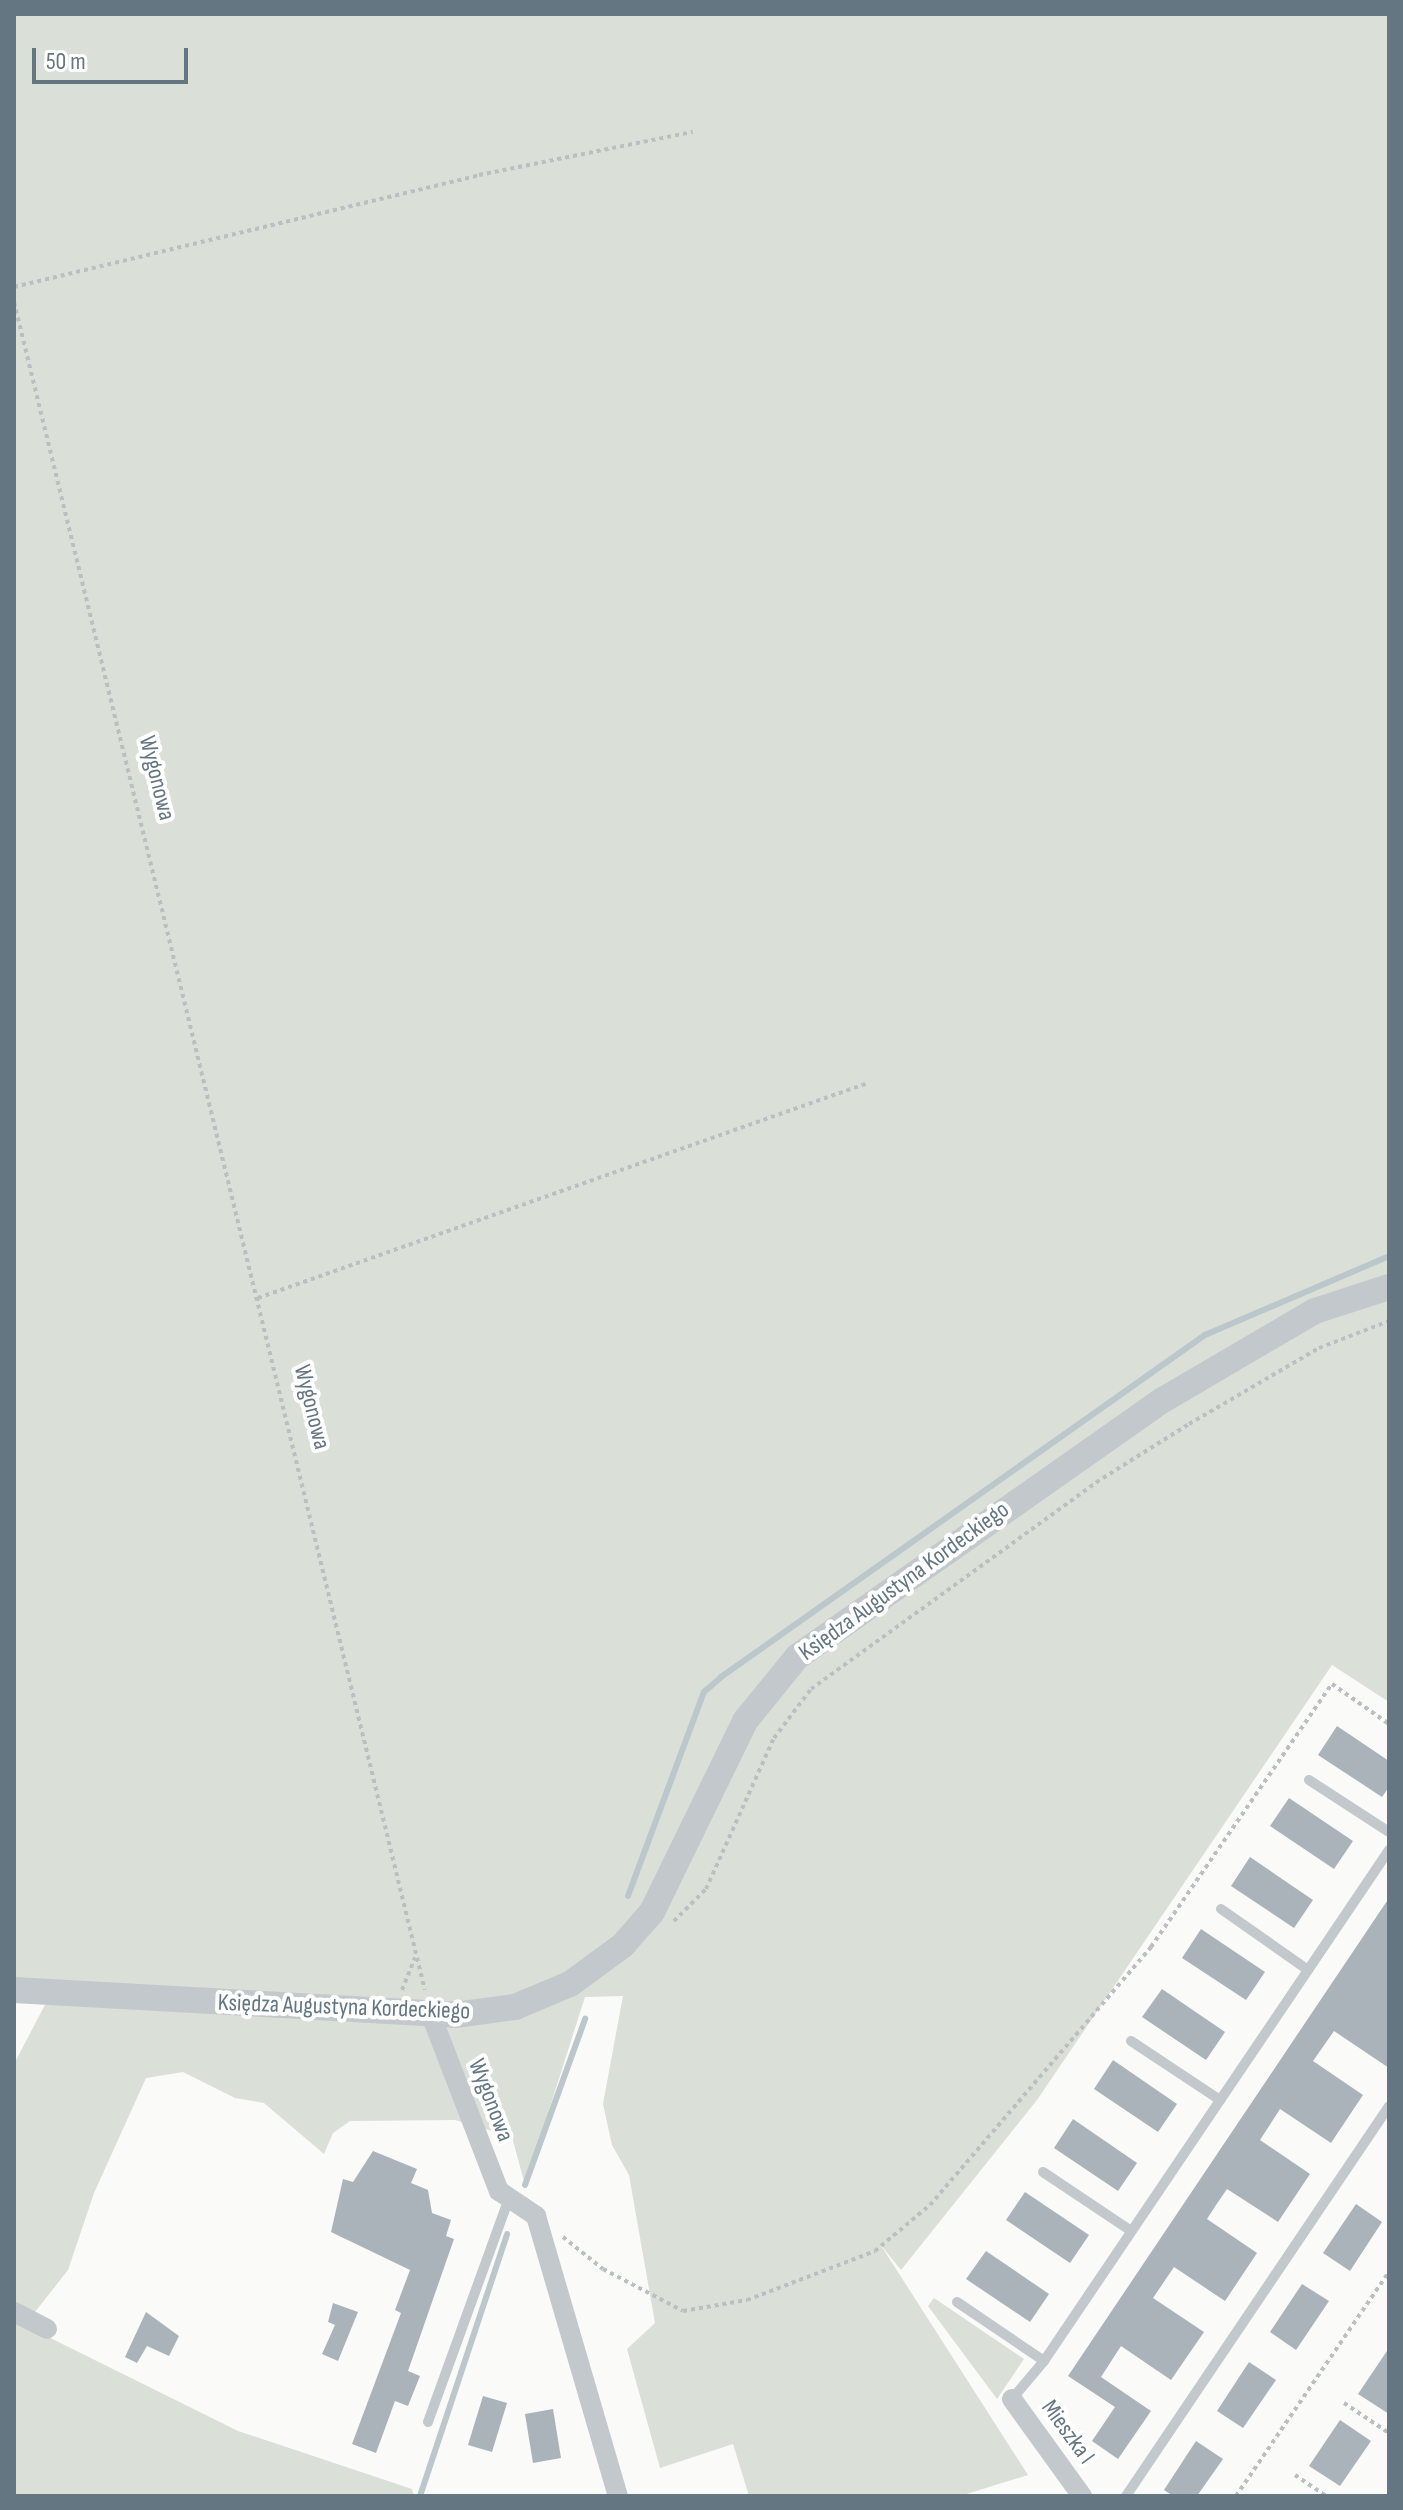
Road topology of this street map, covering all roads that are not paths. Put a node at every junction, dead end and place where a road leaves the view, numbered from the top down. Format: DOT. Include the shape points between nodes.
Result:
graph roads {
  1 [pos="1389,1287"];
  2 [pos="1309,1780"];
  3 [pos="1389,1832"];
  4 [pos="1389,1850"];
  5 [pos="1221,1909"];
  6 [pos="1308,1970"];
  7 [pos="14,1990"];
  8 [pos="431,2015"];
  9 [pos="1131,2041"];
  10 [pos="1220,2100"];
  11 [pos="1389,2106"];
  12 [pos="1043,2172"];
  13 [pos="509,2198"];
  14 [pos="1131,2231"];
  15 [pos="957,2302"];
  16 [pos="14,2312"];
  17 [pos="47,2329"];
  18 [pos="1044,2361"];
  19 [pos="1012,2399"];
  20 [pos="428,2422"];
  21 [pos="618,2496"];
  22 [pos="1082,2496"];
  23 [pos="1126,2496"];
  1 -- 8 [label="street, Księdza Augustyna Kordeckiego" via="1315,1311 1174,1393 834,1628 786,1667 755,1705 671,1880 623,1945 588,1974 534,2001 475,2014"];
  2 -- 3 [label="lane"];
  4 -- 6 [label="lane"];
  5 -- 6 [label="lane"];
  6 -- 10 [label="lane"];
  7 -- 8 [label="street, Księdza Augustyna Kordeckiego"];
  8 -- 13 [label="street, Wygonowa" via="499,2191"];
  9 -- 10 [label="lane"];
  10 -- 14 [label="lane"];
  11 -- 23 [label="lane"];
  12 -- 14 [label="lane"];
  13 -- 20 [label="lane"];
  13 -- 21 [label="street, Wygonowa" via="536,2216"];
  14 -- 18 [label="lane"];
  15 -- 18 [label="lane"];
  16 -- 17 [label="street"];
  18 -- 19 [label="lane"];
  19 -- 22 [label="street, Mieszka I"];
}
